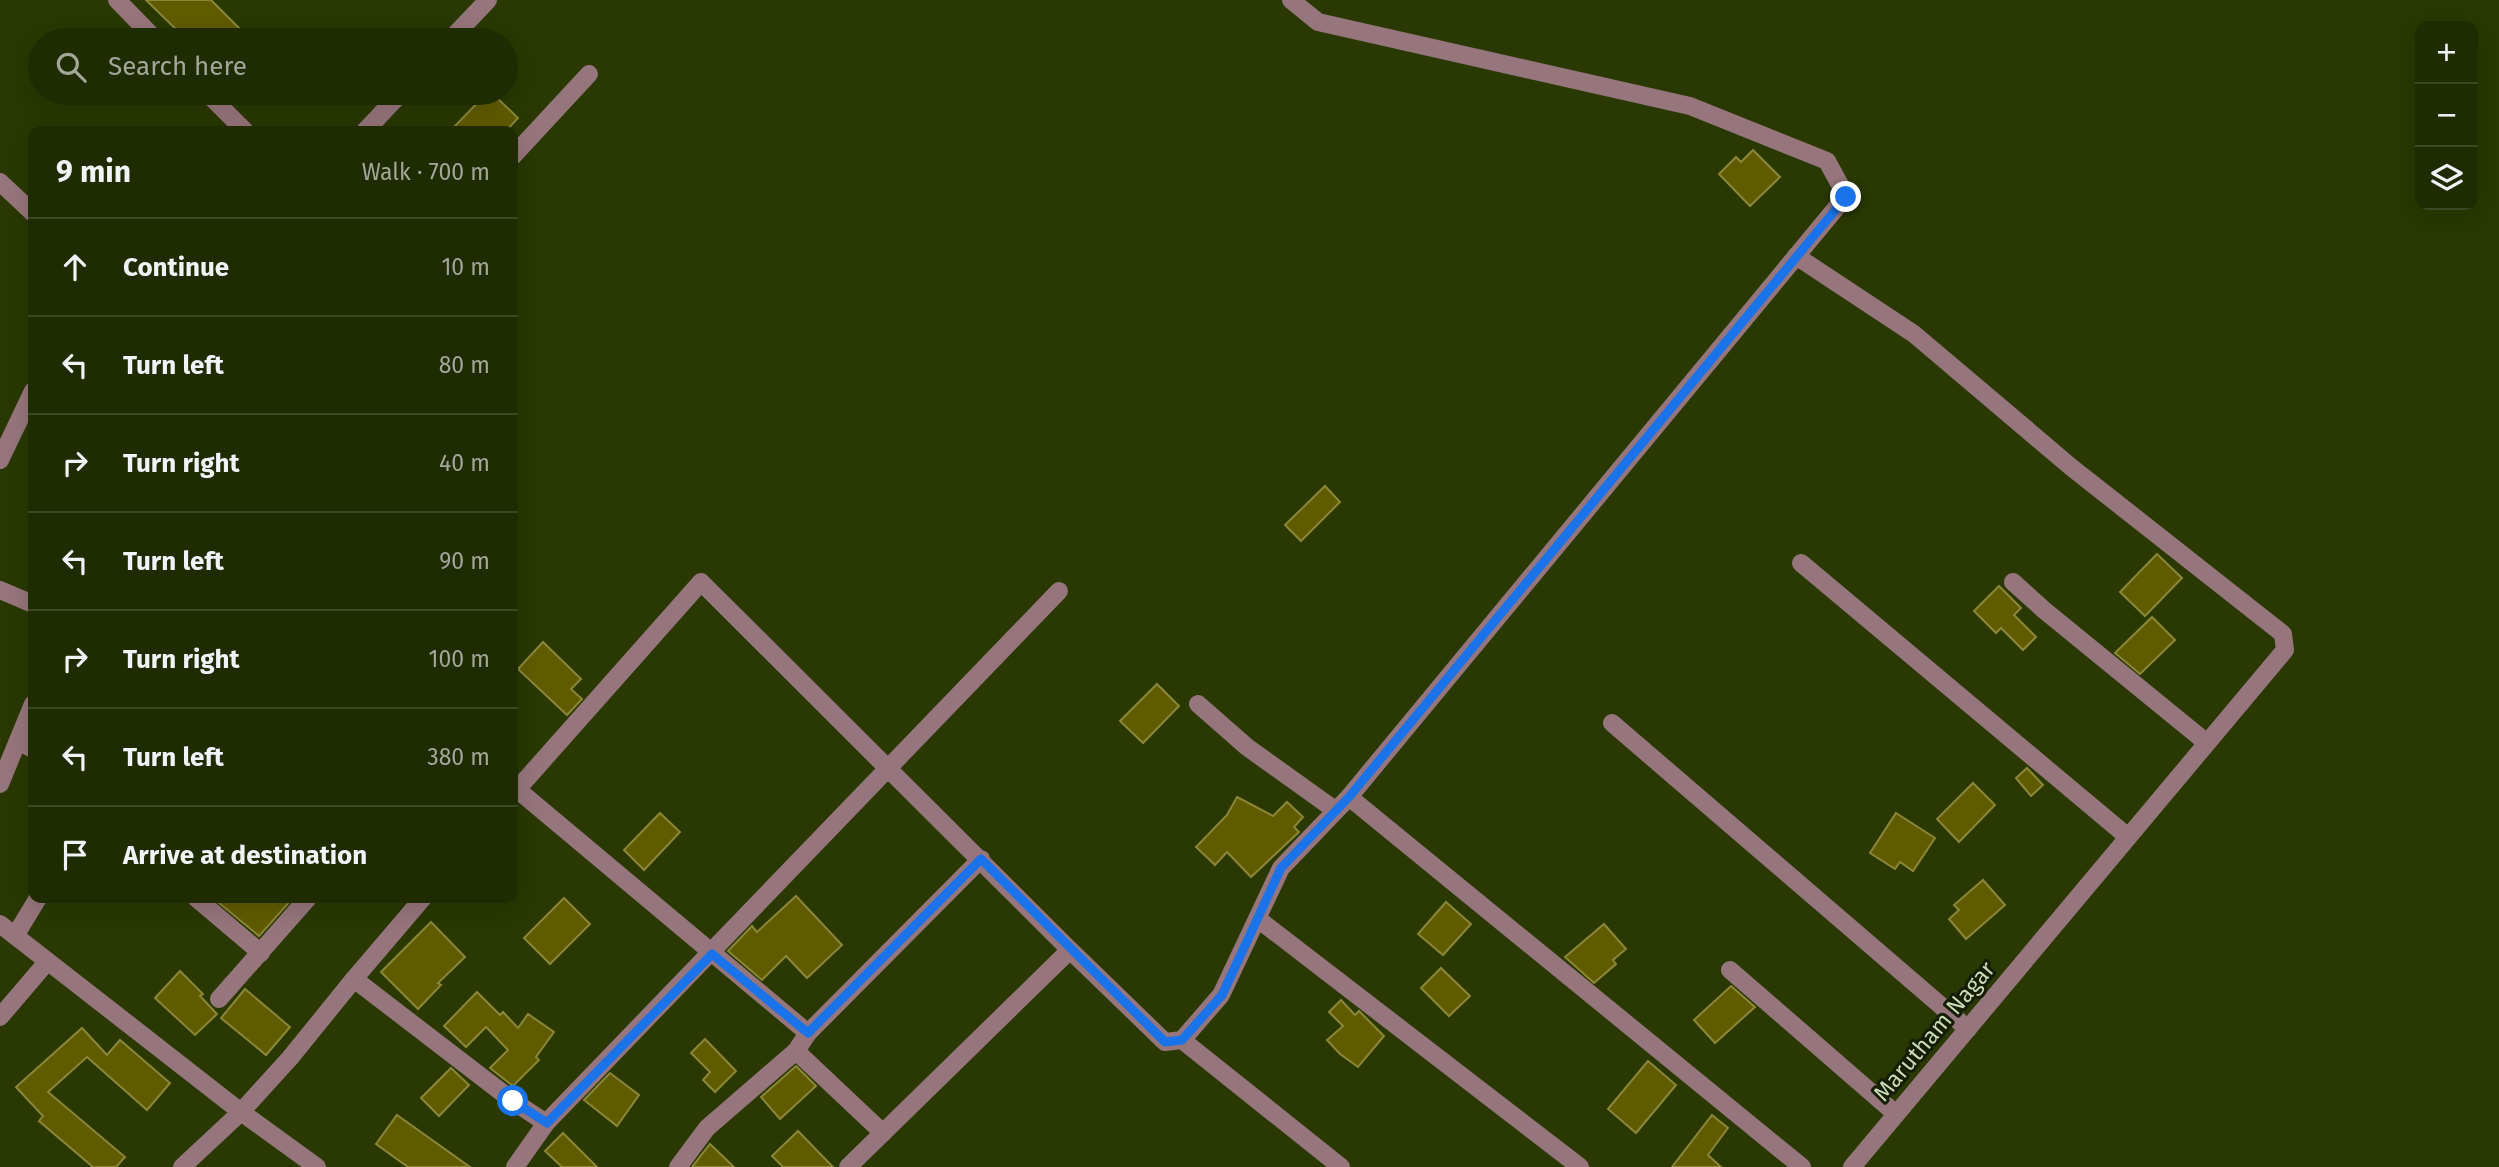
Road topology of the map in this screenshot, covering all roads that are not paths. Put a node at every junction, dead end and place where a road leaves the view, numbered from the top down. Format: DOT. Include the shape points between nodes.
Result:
graph roads {
  1 [pos="117,0"];
  2 [pos="488,0"];
  3 [pos="1291,0"];
  4 [pos="144,28"];
  5 [pos="461,28"];
  6 [pos="589,74"];
  7 [pos="219,105"];
  8 [pos="390,105"];
  9 [pos="239,126"];
  10 [pos="370,126"];
  11 [pos="518,151"];
  12 [pos="0,182"];
  13 [pos="28,208"];
  14 [pos="1796,256"];
  15 [pos="28,401"];
  16 [pos="0,460"];
  17 [pos="1801,562"];
  18 [pos="2013,582"];
  19 [pos="0,590"];
  20 [pos="1059,591"];
  21 [pos="28,602"];
  22 [pos="1198,704"];
  23 [pos="1612,723"];
  24 [pos="2207,743"];
  25 [pos="25,746"];
  26 [pos="889,769"];
  27 [pos="0,784"];
  28 [pos="518,786"];
  29 [pos="518,793"];
  30 [pos="1349,797"];
  31 [pos="1335,810"];
  32 [pos="2128,838"];
  33 [pos="981,859"];
  34 [pos="35,903"];
  35 [pos="202,903"];
  36 [pos="304,903"];
  37 [pos="419,903"];
  38 [pos="1258,919"];
  39 [pos="0,924"];
  40 [pos="15,936"];
  41 [pos="1070,950"];
  42 [pos="261,953"];
  43 [pos="712,954"];
  44 [pos="47,962"];
  45 [pos="1730,970"];
  46 [pos="354,979"];
  47 [pos="219,999"];
  48 [pos="0,1017"];
  49 [pos="1968,1029"];
  50 [pos="808,1033"];
  51 [pos="1182,1040"];
  52 [pos="796,1051"];
  53 [pos="241,1112"];
  54 [pos="1896,1114"];
  55 [pos="547,1123"];
  56 [pos="883,1133"];
  57 [pos="182,1167"];
  58 [pos="317,1167"];
  59 [pos="515,1167"];
  60 [pos="678,1167"];
  61 [pos="848,1167"];
  62 [pos="1341,1167"];
  63 [pos="1580,1167"];
  64 [pos="1802,1167"];
  65 [pos="1852,1167"];
  1 -- 4 [label="street"];
  2 -- 5 [label="street"];
  3 -- 14 [label="street" via="1318,22 1690,106 1827,161 1846,197"];
  6 -- 11 [label="street"];
  7 -- 9 [label="street"];
  8 -- 10 [label="street"];
  12 -- 13 [label="street"];
  14 -- 24 [label="street, Marutham Nagar" via="1914,334 2071,467 2283,634 2285,650"];
  14 -- 30 [label="street"];
  15 -- 16 [label="street"];
  17 -- 32 [label="street"];
  18 -- 24 [label="street"];
  19 -- 21 [label="street"];
  20 -- 26 [label="street"];
  22 -- 31 [label="street" via="1247,747"];
  23 -- 49 [label="street"];
  24 -- 32 [label="street, Marutham Nagar"];
  25 -- 27 [label="street"];
  26 -- 28 [label="street" via="701,582"];
  26 -- 33 [label="street"];
  26 -- 43 [label="street"];
  29 -- 43 [label="street"];
  30 -- 31 [label="street"];
  30 -- 64 [label="street"];
  31 -- 38 [label="street" via="1281,868"];
  32 -- 49 [label="street, Marutham Nagar"];
  33 -- 41 [label="street"];
  33 -- 50 [label="street"];
  34 -- 40 [label="street"];
  35 -- 42 [label="street"];
  36 -- 42 [label="street"];
  37 -- 46 [label="street"];
  38 -- 51 [label="street" via="1222,995"];
  38 -- 63 [label="street"];
  39 -- 40 [label="street"];
  40 -- 44 [label="street"];
  41 -- 51 [label="street" via="1165,1042"];
  41 -- 56 [label="street"];
  42 -- 47 [label="street"];
  43 -- 50 [label="street"];
  43 -- 55 [label="street"];
  44 -- 48 [label="street"];
  44 -- 53 [label="street"];
  45 -- 54 [label="street"];
  46 -- 53 [label="street"];
  46 -- 55 [label="street"];
  49 -- 54 [label="street, Marutham Nagar"];
  50 -- 52 [label="street"];
  51 -- 62 [label="street"];
  52 -- 56 [label="street"];
  52 -- 60 [label="street" via="707,1128"];
  53 -- 57 [label="street"];
  53 -- 58 [label="street"];
  54 -- 65 [label="street, Marutham Nagar"];
  55 -- 59 [label="street"];
  56 -- 61 [label="street"];
}
